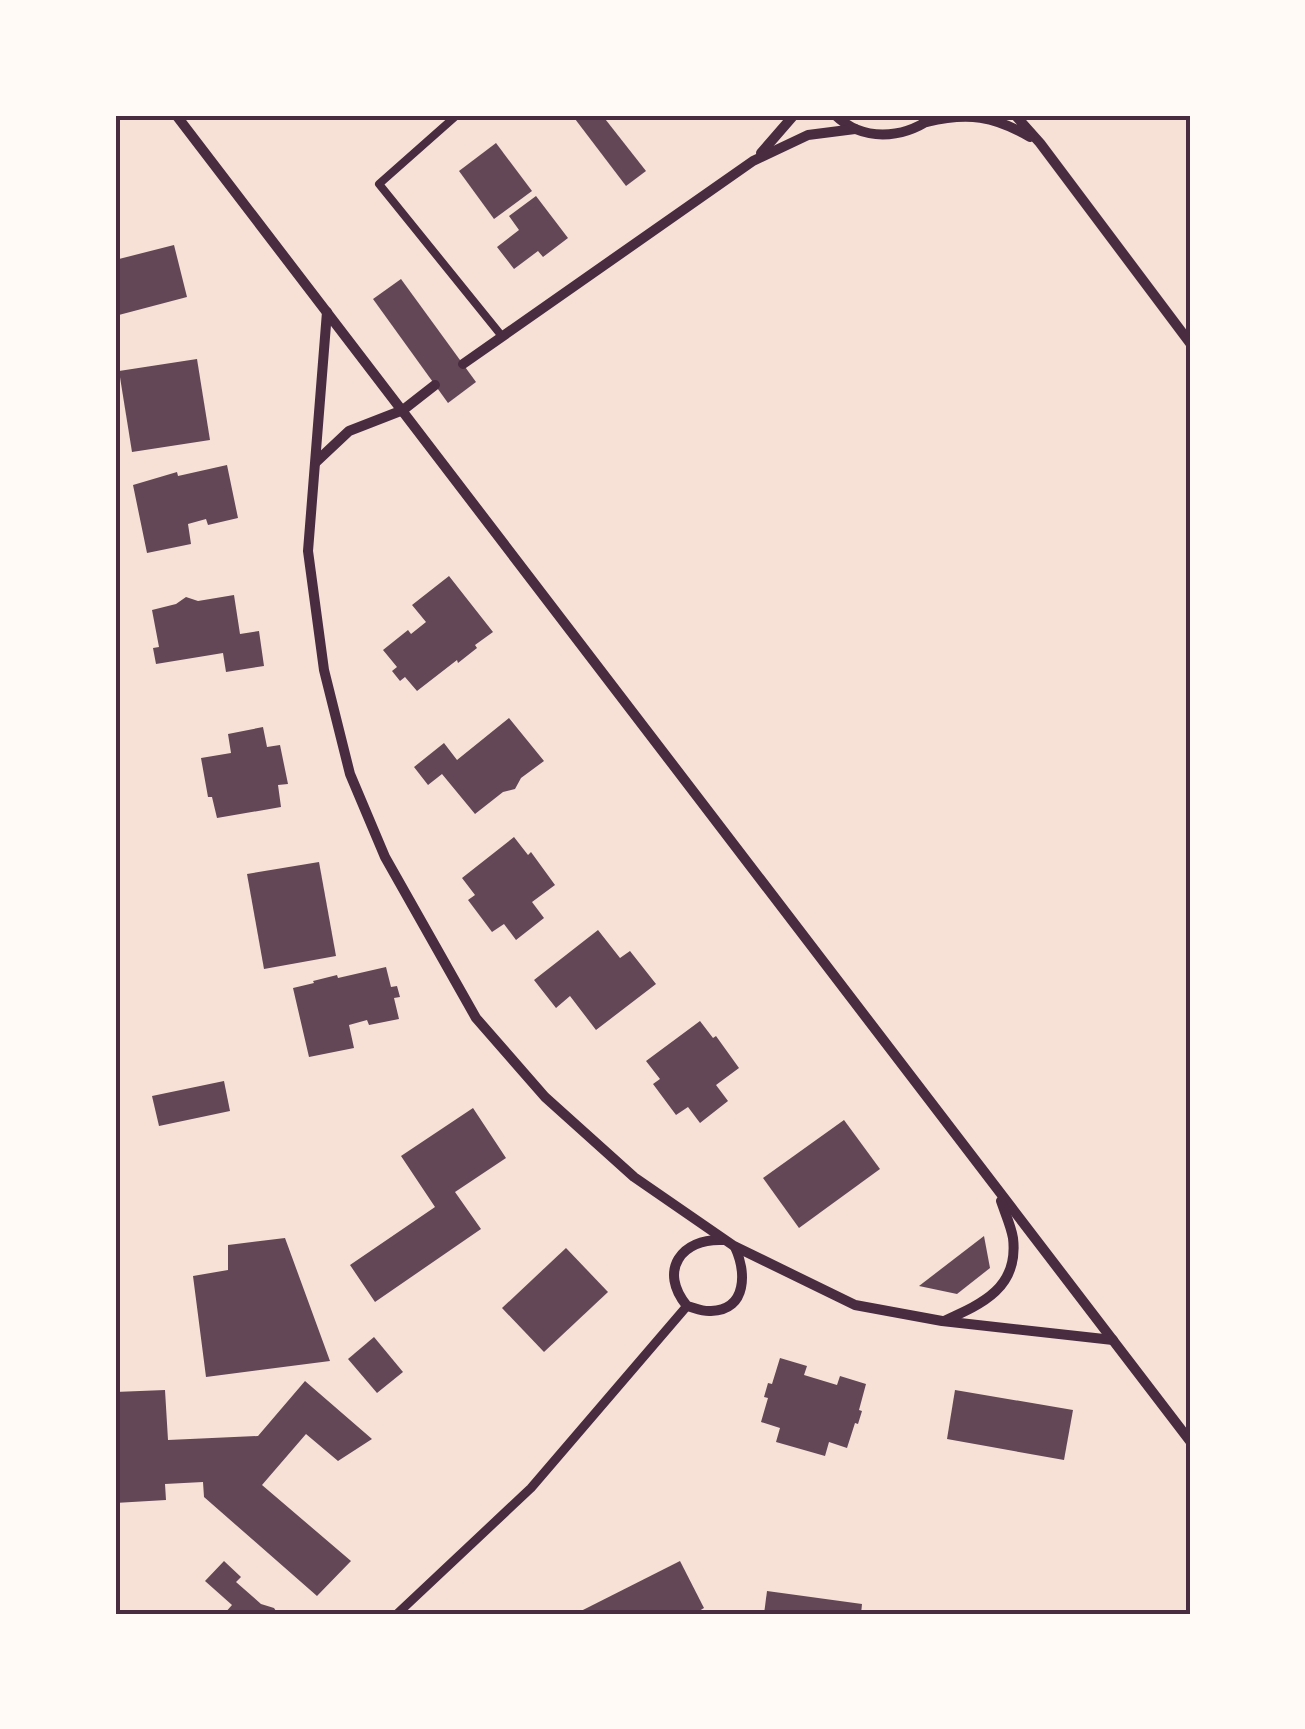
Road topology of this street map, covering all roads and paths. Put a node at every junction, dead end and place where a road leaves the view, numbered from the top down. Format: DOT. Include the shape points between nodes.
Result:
graph roads {
  1 [pos="176,115"];
  2 [pos="457,115"];
  3 [pos="794,115"];
  4 [pos="835,115"];
  5 [pos="1016,115"];
  6 [pos="932,118"];
  7 [pos="855,129"];
  8 [pos="1040,142"];
  9 [pos="753,161"];
  10 [pos="327,312"];
  11 [pos="502,335"];
  12 [pos="1190,342"];
  13 [pos="463,364"];
  14 [pos="436,385"];
  15 [pos="403,410"];
  16 [pos="315,463"];
  17 [pos="997,1190"];
  18 [pos="729,1243"];
  19 [pos="687,1306"];
  20 [pos="942,1321"];
  21 [pos="1113,1340"];
  22 [pos="1190,1441"];
  23 [pos="397,1614"];
  1 -- 10 [label="street"];
  2 -- 11 [label="lane" via="379,184"];
  3 -- 9 [label="street"];
  4 -- 7 [label="street"];
  5 -- 8 [label="street"];
  6 -- 7 [label="street" via="892,136"];
  6 -- 8 [label="street" via="991,119"];
  7 -- 9 [label="street" via="808,135"];
  8 -- 12 [label="street"];
  9 -- 11 [label="street"];
  10 -- 15 [label="street"];
  10 -- 16 [label="street"];
  11 -- 13 [label="street"];
  14 -- 15 [label="street"];
  15 -- 16 [label="street" via="349,431"];
  15 -- 17 [label="street"];
  16 -- 18 [label="street" via="308,552 324,670 350,774 385,857 476,1018 544,1097 634,1177"];
  17 -- 20 [label="street" via="1013,1238 1007,1280 972,1308"];
  17 -- 21 [label="street"];
  18 -- 19 [label="street" via="709,1239 678,1259 674,1286"];
  18 -- 19 [label="street" via="744,1276 735,1301 715,1312"];
  18 -- 20 [label="street" via="855,1305"];
  19 -- 23 [label="street" via="531,1488"];
  20 -- 21 [label="street"];
  21 -- 22 [label="street"];
}
